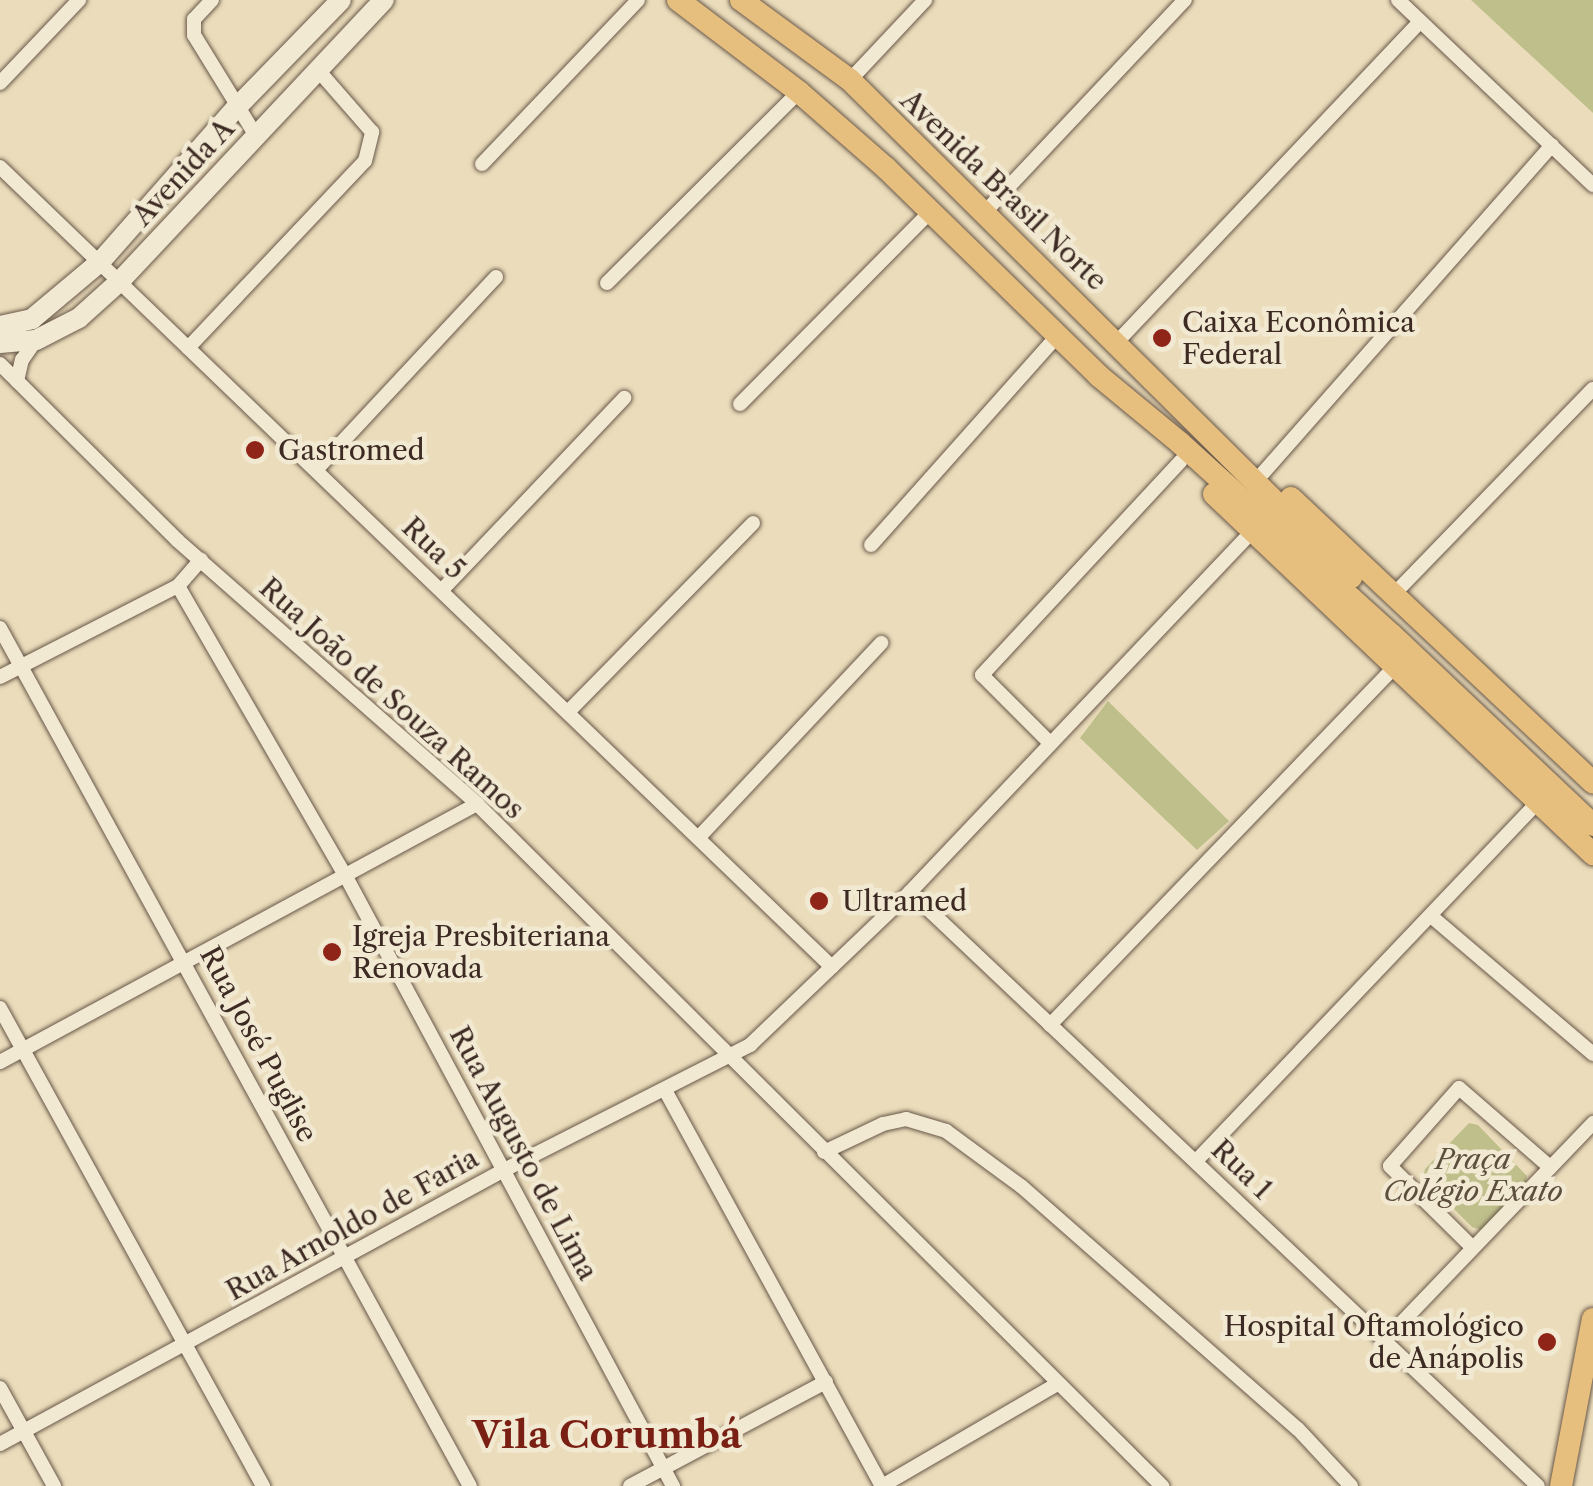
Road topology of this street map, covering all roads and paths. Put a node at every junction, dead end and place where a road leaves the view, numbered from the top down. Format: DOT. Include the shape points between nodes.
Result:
graph roads {
  1 [pos="79,0"];
  2 [pos="212,0"];
  3 [pos="341,0"];
  4 [pos="384,0"];
  5 [pos="638,0"];
  6 [pos="678,0"];
  7 [pos="741,0"];
  8 [pos="925,0"];
  9 [pos="1185,0"];
  10 [pos="1398,0"];
  11 [pos="1420,22"];
  12 [pos="318,70"];
  13 [pos="850,80"];
  14 [pos="0,83"];
  15 [pos="799,92"];
  16 [pos="238,107"];
  17 [pos="256,134"];
  18 [pos="1552,145"];
  19 [pos="482,164"];
  20 [pos="0,168"];
  21 [pos="1593,185"];
  22 [pos="984,212"];
  23 [pos="929,214"];
  24 [pos="101,262"];
  25 [pos="496,277"];
  26 [pos="119,282"];
  27 [pos="607,283"];
  28 [pos="0,326"];
  29 [pos="1058,335"];
  30 [pos="36,340"];
  31 [pos="1117,342"];
  32 [pos="0,344"];
  33 [pos="188,348"];
  34 [pos="0,364"];
  35 [pos="18,380"];
  36 [pos="1593,389"];
  37 [pos="624,398"];
  38 [pos="740,404"];
  39 [pos="1142,412"];
  40 [pos="1213,437"];
  41 [pos="1181,461"];
  42 [pos="316,470"];
  43 [pos="1263,473"];
  44 [pos="753,523"];
  45 [pos="1252,531"];
  46 [pos="871,545"];
  47 [pos="201,560"];
  48 [pos="178,586"];
  49 [pos="442,590"];
  50 [pos="1396,592"];
  51 [pos="0,628"];
  52 [pos="882,643"];
  53 [pos="21,666"];
  54 [pos="1394,667"];
  55 [pos="0,677"];
  56 [pos="569,711"];
  57 [pos="1050,742"];
  58 [pos="1593,782"];
  59 [pos="478,804"];
  60 [pos="1536,804"];
  61 [pos="1593,806"];
  62 [pos="1593,825"];
  63 [pos="700,836"];
  64 [pos="1593,854"];
  65 [pos="344,873"];
  66 [pos="910,892"];
  67 [pos="1432,916"];
  68 [pos="185,961"];
  69 [pos="832,968"];
  70 [pos="0,1008"];
  71 [pos="1050,1025"];
  72 [pos="23,1049"];
  73 [pos="732,1054"];
  74 [pos="1593,1054"];
  75 [pos="0,1062"];
  76 [pos="665,1090"];
  77 [pos="1593,1123"];
  78 [pos="824,1152"];
  79 [pos="1197,1160"];
  80 [pos="1550,1167"];
  81 [pos="506,1169"];
  82 [pos="1472,1247"];
  83 [pos="345,1256"];
  84 [pos="1593,1318"];
  85 [pos="1385,1340"];
  86 [pos="182,1346"];
  87 [pos="1589,1367"];
  88 [pos="826,1382"];
  89 [pos="1057,1384"];
  90 [pos="0,1388"];
  91 [pos="24,1431"];
  92 [pos="0,1444"];
  93 [pos="664,1468"];
  94 [pos="54,1486"];
  95 [pos="263,1486"];
  96 [pos="470,1486"];
  97 [pos="630,1486"];
  98 [pos="673,1486"];
  99 [pos="882,1486"];
  100 [pos="1162,1486"];
  101 [pos="1351,1486"];
  102 [pos="1538,1486"];
  103 [pos="1561,1486"];
  1 -- 14 [label="street"];
  2 -- 16 [label="street" via="194,19 194,35"];
  3 -- 16 [label="street, Avenida A"];
  4 -- 12 [label="street, Avenida A"];
  5 -- 19 [label="street"];
  6 -- 15 [label="main road"];
  7 -- 13 [label="main road, Avenida Brasil Norte"];
  8 -- 13 [label="street"];
  9 -- 22 [label="street"];
  10 -- 11 [label="street"];
  11 -- 18 [label="street"];
  11 -- 31 [label="street"];
  12 -- 17 [label="street, Avenida A"];
  12 -- 33 [label="street" via="372,132 364,161"];
  13 -- 22 [label="main road, Avenida Brasil Norte"];
  15 -- 23 [label="main road"];
  15 -- 27 [label="street"];
  16 -- 17 [label="street"];
  16 -- 24 [label="street, Avenida A"];
  17 -- 26 [label="street, Avenida A"];
  18 -- 21 [label="street"];
  18 -- 43 [label="street"];
  20 -- 24 [label="street, Rua 5"];
  22 -- 31 [label="main road, Avenida Brasil Norte"];
  23 -- 29 [label="main road"];
  23 -- 38 [label="street"];
  24 -- 26 [label="street, Rua 5"];
  24 -- 28 [label="street, Avenida A" via="32,320"];
  25 -- 42 [label="street"];
  26 -- 30 [label="street, Avenida A" via="78,318"];
  26 -- 33 [label="street, Rua 5"];
  29 -- 39 [label="main road"];
  29 -- 46 [label="street"];
  30 -- 32 [label="street, Avenida A"];
  30 -- 35 [label="street"];
  31 -- 40 [label="main road, Avenida Brasil Norte"];
  33 -- 42 [label="street, Rua 5"];
  34 -- 35 [label="street, Rua João de Souza Ramos"];
  35 -- 47 [label="street, Rua João de Souza Ramos"];
  36 -- 50 [label="street"];
  37 -- 49 [label="street"];
  39 -- 41 [label="main road"];
  39 -- 62 [label="main road"];
  40 -- 43 [label="main road, Avenida Brasil Norte"];
  40 -- 61 [label="main road, Avenida Brasil Norte"];
  41 -- 45 [label="main road"];
  41 -- 57 [label="street" via="982,675"];
  42 -- 49 [label="street, Rua 5"];
  43 -- 50 [label="main road, Avenida Brasil Norte"];
  44 -- 56 [label="street"];
  45 -- 54 [label="main road"];
  45 -- 57 [label="street, Rua Arnoldo de Faria"];
  47 -- 48 [label="street"];
  47 -- 59 [label="street, Rua João de Souza Ramos"];
  48 -- 53 [label="street"];
  48 -- 65 [label="street, Rua Augusto de Lima"];
  49 -- 56 [label="street, Rua 5"];
  50 -- 58 [label="main road, Avenida Brasil Norte"];
  51 -- 53 [label="street, Rua José Puglise"];
  52 -- 63 [label="street"];
  53 -- 55 [label="street"];
  53 -- 68 [label="street, Rua José Puglise"];
  54 -- 60 [label="main road"];
  54 -- 71 [label="street"];
  56 -- 63 [label="street, Rua 5"];
  57 -- 66 [label="street, Rua Arnoldo de Faria"];
  59 -- 65 [label="street"];
  59 -- 73 [label="street, Rua João de Souza Ramos"];
  60 -- 64 [label="main road"];
  60 -- 67 [label="street"];
  63 -- 69 [label="street, Rua 5"];
  65 -- 68 [label="street"];
  65 -- 81 [label="street, Rua Augusto de Lima"];
  66 -- 69 [label="street, Rua Arnoldo de Faria"];
  66 -- 71 [label="street, Rua 1"];
  67 -- 74 [label="street"];
  67 -- 79 [label="street"];
  68 -- 72 [label="street"];
  68 -- 83 [label="street, Rua José Puglise"];
  69 -- 73 [label="street, Rua Arnoldo de Faria"];
  70 -- 72 [label="street"];
  71 -- 79 [label="street, Rua 1"];
  72 -- 75 [label="street"];
  72 -- 86 [label="street"];
  73 -- 76 [label="street, Rua Arnoldo de Faria"];
  73 -- 78 [label="street, Rua João de Souza Ramos"];
  76 -- 81 [label="street, Rua Arnoldo de Faria"];
  76 -- 88 [label="street"];
  77 -- 80 [label="street"];
  78 -- 89 [label="street, Rua João de Souza Ramos"];
  78 -- 101 [label="street" via="906,1119 946,1131 1021,1186 1226,1365"];
  79 -- 85 [label="street, Rua 1"];
  80 -- 82 [label="street"];
  80 -- 82 [label="street" via="1459,1088 1390,1166"];
  81 -- 83 [label="street, Rua Arnoldo de Faria"];
  81 -- 93 [label="street, Rua Augusto de Lima"];
  82 -- 85 [label="street"];
  83 -- 86 [label="street, Rua Arnoldo de Faria"];
  83 -- 96 [label="street, Rua José Puglise"];
  84 -- 87 [label="main road"];
  85 -- 102 [label="street, Rua 1"];
  86 -- 91 [label="street, Rua Arnoldo de Faria"];
  86 -- 95 [label="street"];
  87 -- 103 [label="main road"];
  88 -- 93 [label="street"];
  88 -- 99 [label="street"];
  89 -- 99 [label="street"];
  89 -- 100 [label="street, Rua João de Souza Ramos"];
  90 -- 91 [label="street"];
  91 -- 92 [label="street, Rua Arnoldo de Faria"];
  91 -- 94 [label="street"];
  93 -- 97 [label="street"];
  93 -- 98 [label="street, Rua Augusto de Lima"];
}
